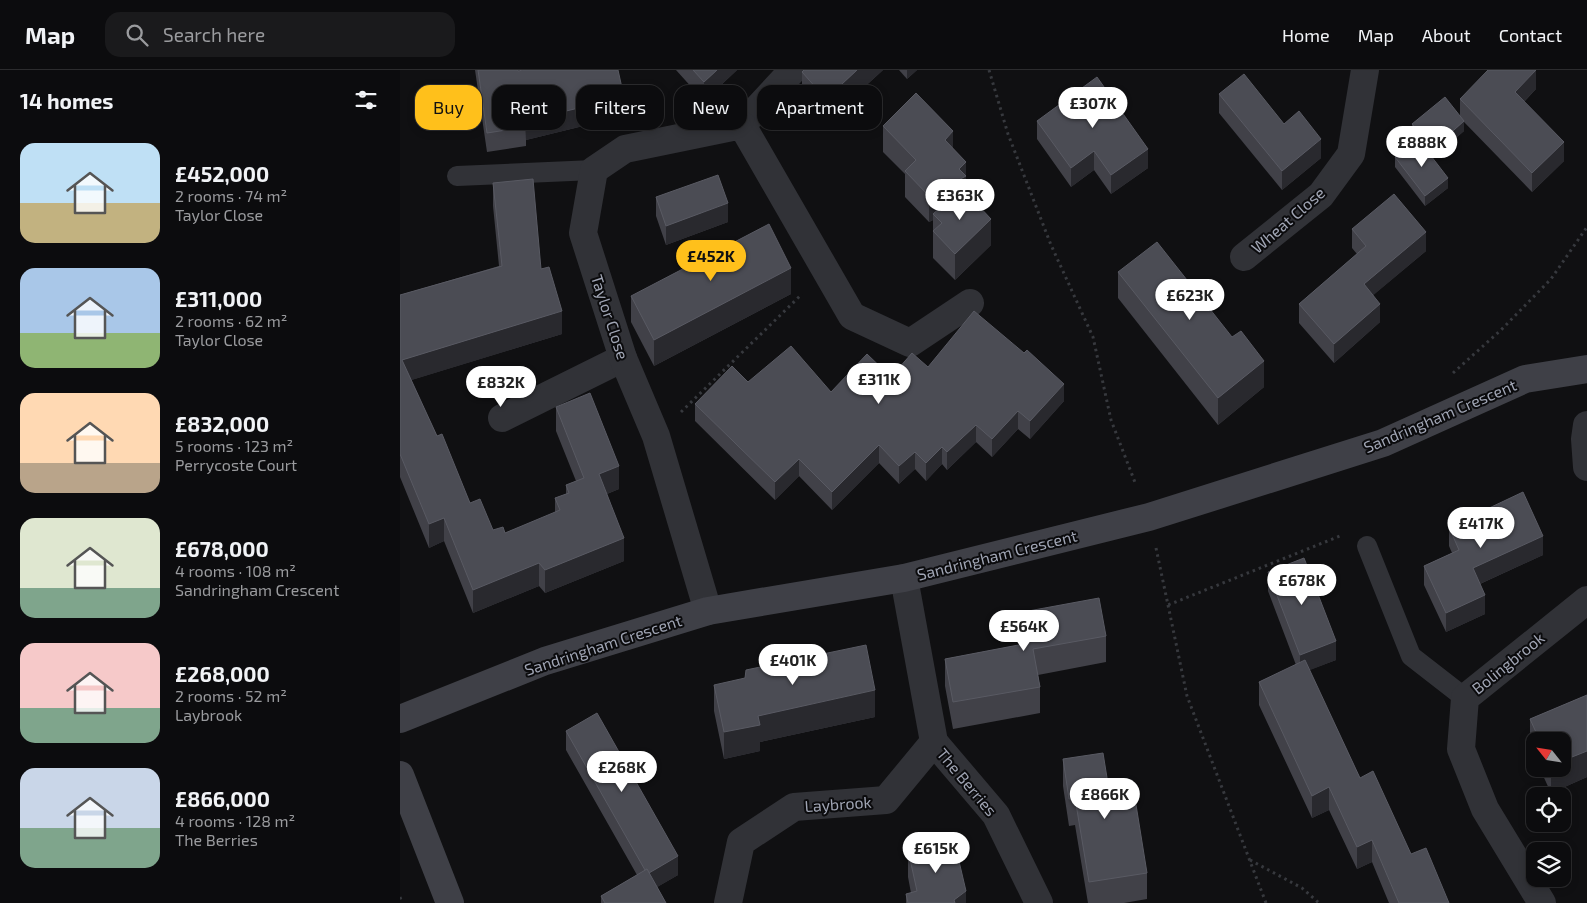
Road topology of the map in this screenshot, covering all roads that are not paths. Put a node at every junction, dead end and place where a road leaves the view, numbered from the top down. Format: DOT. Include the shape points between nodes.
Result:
graph roads {
  1 [pos="1365,70"];
  2 [pos="791,72"];
  3 [pos="747,120"];
  4 [pos="718,130"];
  5 [pos="745,130"];
  6 [pos="594,170"];
  7 [pos="458,176"];
  8 [pos="1244,257"];
  9 [pos="970,303"];
  10 [pos="622,358"];
  11 [pos="1587,369"];
  12 [pos="502,418"];
  13 [pos="1587,425"];
  14 [pos="1587,467"];
  15 [pos="1367,546"];
  16 [pos="904,578"];
  17 [pos="1587,600"];
  18 [pos="708,611"];
  19 [pos="1466,698"];
  20 [pos="400,719"];
  21 [pos="934,742"];
  22 [pos="400,775"];
  23 [pos="450,903"];
  24 [pos="728,903"];
  25 [pos="1040,903"];
  26 [pos="1542,903"];
  1 -- 8 [label="street, Wheat Close" via="1351,154 1321,195"];
  2 -- 3 [label="street"];
  4 -- 6 [label="street" via="625,149"];
  5 -- 9 [label="street" via="852,316 910,343"];
  6 -- 7 [label="lane"];
  6 -- 10 [label="street, Taylor Close" via="583,233"];
  10 -- 12 [label="street"];
  10 -- 18 [label="street, Taylor Close" via="656,436"];
  11 -- 16 [label="street, Sandringham Crescent" via="1525,379 1383,443 1149,517"];
  13 -- 14 [label="street"];
  15 -- 19 [label="lane" via="1411,656"];
  16 -- 18 [label="street, Sandringham Crescent"];
  16 -- 21 [label="street"];
  17 -- 19 [label="street, Bolingbrook"];
  18 -- 20 [label="street, Sandringham Crescent" via="545,661"];
  19 -- 26 [label="street, Bolingbrook" via="1461,749 1485,808"];
  21 -- 24 [label="street, Laybrook" via="886,800 794,807 741,842"];
  21 -- 25 [label="street, The Berries" via="996,815"];
  22 -- 23 [label="street"];
}
